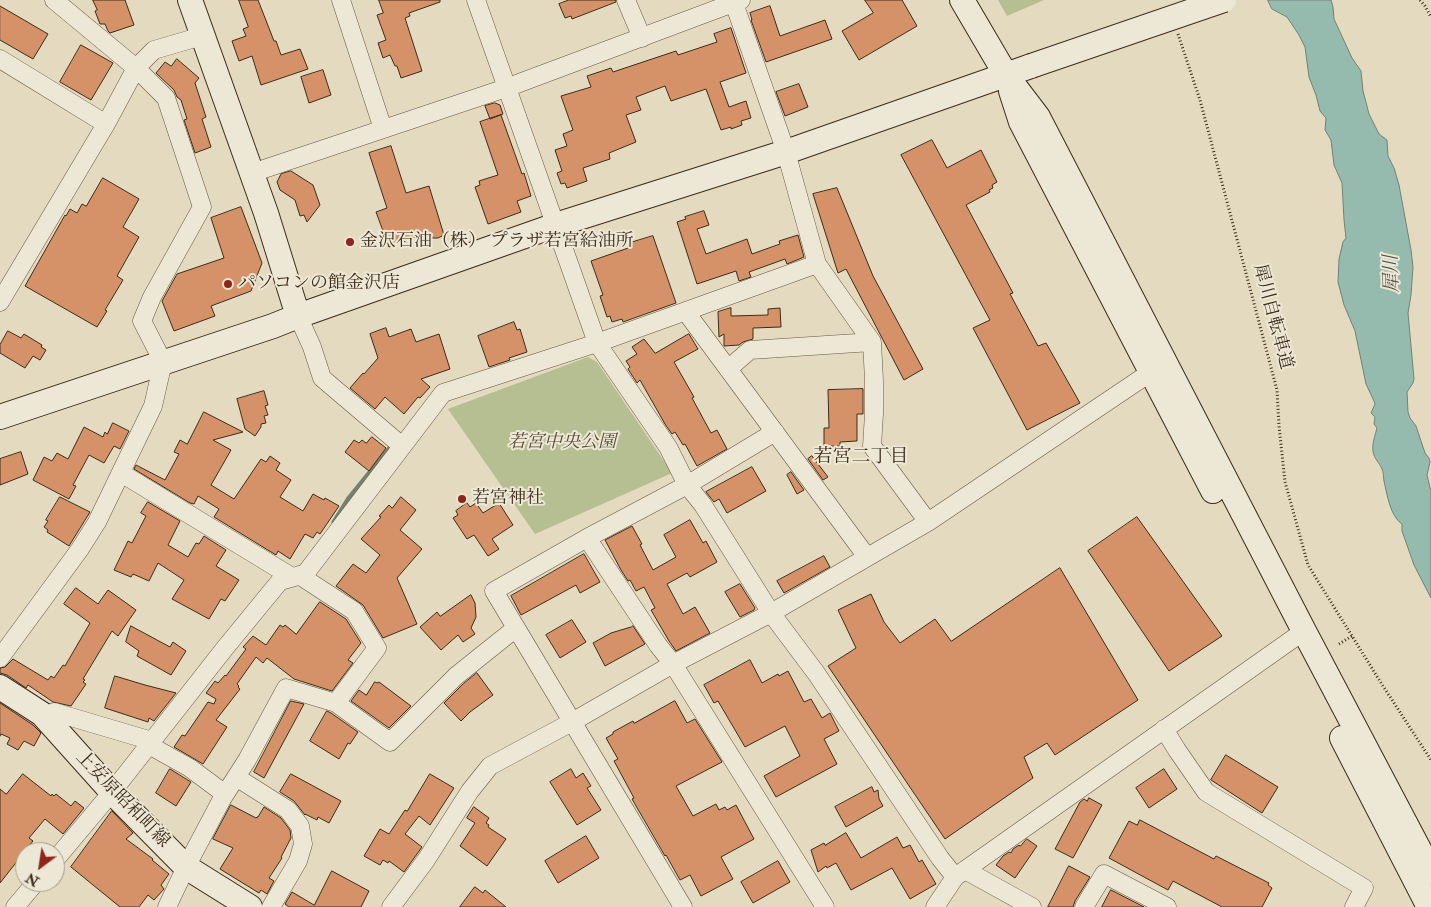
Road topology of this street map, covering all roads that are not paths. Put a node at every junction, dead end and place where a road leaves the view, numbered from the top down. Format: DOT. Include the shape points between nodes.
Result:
graph roads {
  1 [pos="54,0"];
  2 [pos="190,0"];
  3 [pos="341,0"];
  4 [pos="476,0"];
  5 [pos="626,0"];
  6 [pos="962,0"];
  7 [pos="1224,0"];
  8 [pos="738,1"];
  9 [pos="202,36"];
  10 [pos="642,38"];
  11 [pos="0,59"];
  12 [pos="136,68"];
  13 [pos="1006,75"];
  14 [pos="506,88"];
  15 [pos="106,124"];
  16 [pos="384,129"];
  17 [pos="786,152"];
  18 [pos="252,173"];
  19 [pos="556,226"];
  20 [pos="817,264"];
  21 [pos="6,278"];
  22 [pos="0,302"];
  23 [pos="686,312"];
  24 [pos="298,316"];
  25 [pos="872,342"];
  26 [pos="597,344"];
  27 [pos="163,362"];
  28 [pos="1157,367"];
  29 [pos="728,369"];
  30 [pos="0,416"];
  31 [pos="774,432"];
  32 [pos="402,446"];
  33 [pos="121,474"];
  34 [pos="687,485"];
  35 [pos="928,522"];
  36 [pos="587,538"];
  37 [pos="867,558"];
  38 [pos="296,576"];
  39 [pos="771,613"];
  40 [pos="516,628"];
  41 [pos="1297,635"];
  42 [pos="0,658"];
  43 [pos="672,664"];
  44 [pos="0,687"];
  45 [pos="336,703"];
  46 [pos="47,720"];
  47 [pos="572,722"];
  48 [pos="1164,729"];
  49 [pos="150,743"];
  50 [pos="236,777"];
  51 [pos="112,792"];
  52 [pos="225,794"];
  53 [pos="65,848"];
  54 [pos="186,867"];
  55 [pos="1431,872"];
  56 [pos="960,874"];
  57 [pos="28,892"];
  58 [pos="15,907"];
  59 [pos="167,907"];
  60 [pos="250,907"];
  61 [pos="271,907"];
  62 [pos="391,907"];
  63 [pos="683,907"];
  64 [pos="825,907"];
  65 [pos="935,907"];
  66 [pos="1032,907"];
  67 [pos="1084,907"];
  68 [pos="1167,907"];
  69 [pos="1354,907"];
  70 [pos="1429,907"];
  1 -- 12 [label="street"];
  2 -- 9 [label="street"];
  3 -- 16 [label="street"];
  4 -- 14 [label="street"];
  5 -- 10 [label="street"];
  6 -- 13 [label="street"];
  7 -- 13 [label="street, bridge"];
  8 -- 10 [label="street"];
  8 -- 17 [label="street"];
  9 -- 12 [label="street" via="154,50"];
  9 -- 18 [label="street"];
  10 -- 14 [label="street"];
  11 -- 15 [label="street"];
  12 -- 15 [label="street"];
  12 -- 27 [label="street" via="166,98 202,207 142,321"];
  13 -- 17 [label="street"];
  13 -- 28 [label="street" via="1021,122"];
  14 -- 16 [label="street"];
  14 -- 19 [label="street"];
  15 -- 21 [label="street"];
  16 -- 18 [label="street"];
  17 -- 19 [label="street"];
  17 -- 20 [label="street"];
  18 -- 24 [label="street"];
  19 -- 24 [label="street"];
  19 -- 26 [label="street"];
  20 -- 23 [label="street"];
  20 -- 25 [label="street"];
  21 -- 22 [label="street"];
  23 -- 26 [label="street"];
  23 -- 29 [label="street"];
  24 -- 27 [label="street"];
  24 -- 32 [label="street" via="322,378"];
  25 -- 29 [label="street" via="750,350"];
  25 -- 35 [label="street" via="872,446"];
  26 -- 32 [label="street" via="443,392"];
  26 -- 34 [label="street" via="668,447"];
  27 -- 30 [label="street"];
  27 -- 33 [label="street" via="153,406"];
  28 -- 35 [label="street"];
  28 -- 41 [label="street"];
  29 -- 31 [label="street"];
  31 -- 34 [label="street"];
  31 -- 37 [label="street"];
  32 -- 38 [label="street" via="305,574"];
  33 -- 38 [label="street"];
  33 -- 42 [label="street" via="80,549"];
  34 -- 36 [label="street"];
  34 -- 39 [label="street"];
  35 -- 37 [label="street"];
  36 -- 40 [label="street" via="494,591"];
  36 -- 43 [label="street"];
  37 -- 39 [label="street"];
  38 -- 45 [label="street" via="354,611 376,648"];
  38 -- 49 [label="street" via="280,581"];
  39 -- 43 [label="street"];
  39 -- 56 [label="street" via="816,673 940,858"];
  40 -- 45 [label="street" via="456,676 390,742"];
  40 -- 47 [label="street"];
  41 -- 48 [label="street"];
  41 -- 55 [label="street"];
  41 -- 70 [label="street"];
  43 -- 47 [label="street"];
  43 -- 64 [label="street"];
  44 -- 46 [label="street, 上安原昭和町線"];
  45 -- 50 [label="street" via="286,688"];
  46 -- 49 [label="street" via="54,712"];
  46 -- 51 [label="street, 上安原昭和町線"];
  47 -- 62 [label="street" via="490,766"];
  47 -- 63 [label="street"];
  48 -- 56 [label="street"];
  48 -- 69 [label="street" via="1206,792 1364,888"];
  49 -- 51 [label="street"];
  49 -- 52 [label="street"];
  50 -- 52 [label="street"];
  50 -- 61 [label="street" via="288,810 300,826 303,844 298,860"];
  51 -- 53 [label="street"];
  51 -- 54 [label="street, 上安原昭和町線"];
  52 -- 54 [label="street"];
  54 -- 59 [label="street"];
  54 -- 60 [label="street, 上安原昭和町線"];
  56 -- 65 [label="street"];
  56 -- 66 [label="street"];
  57 -- 58 [label="street"];
  67 -- 68 [label="street" via="1104,874"];
}
